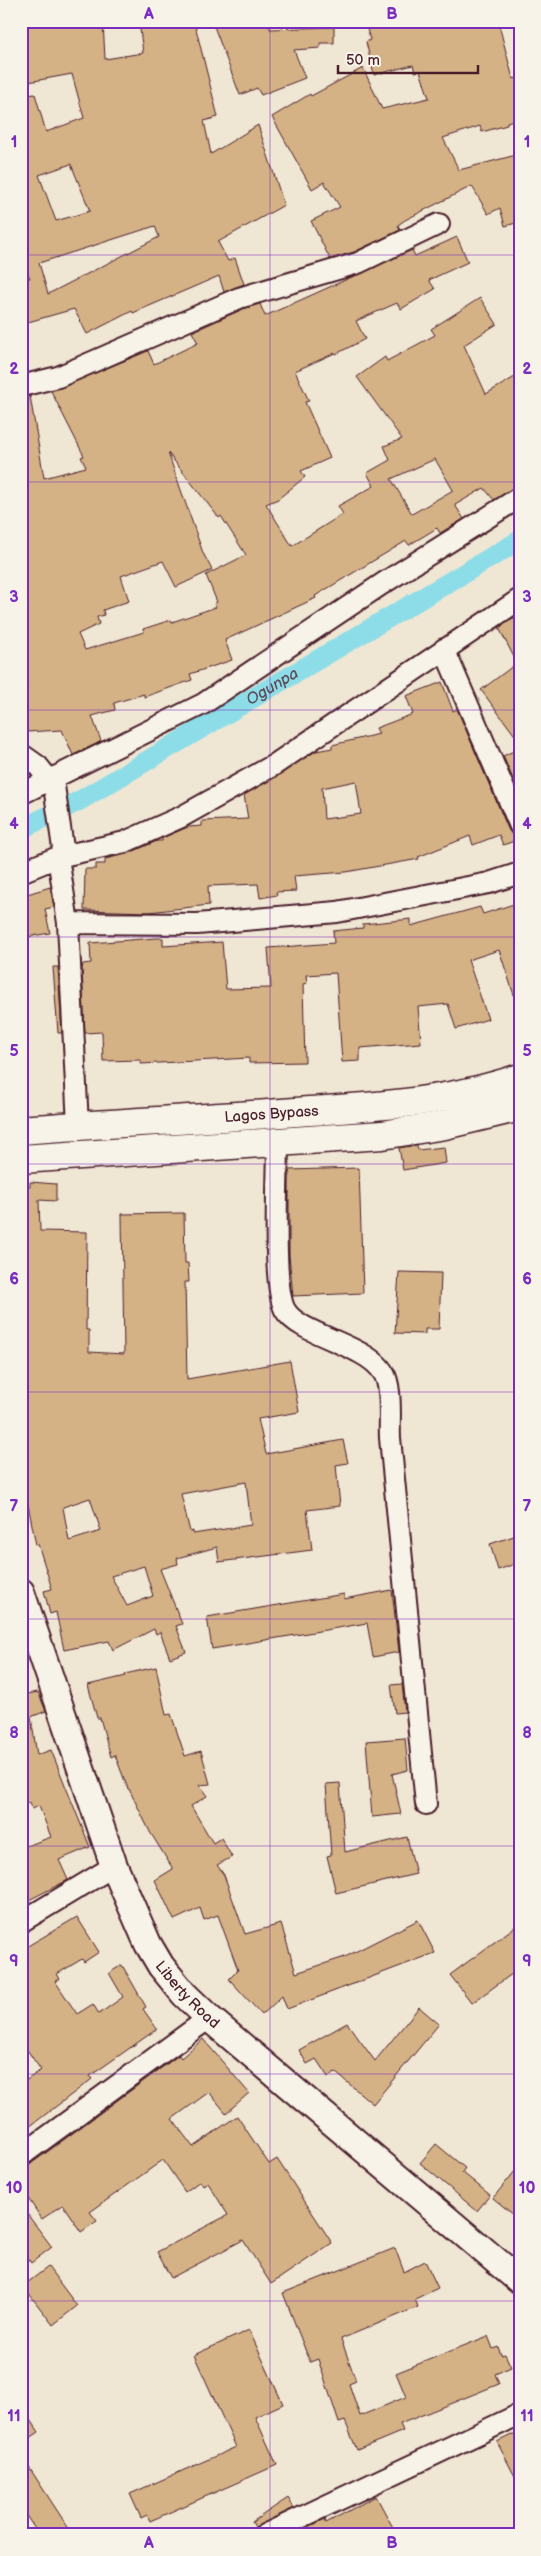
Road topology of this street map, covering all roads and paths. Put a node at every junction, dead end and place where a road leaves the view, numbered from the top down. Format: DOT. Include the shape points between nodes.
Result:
graph roads {
  1 [pos="439,224"];
  2 [pos="21,386"];
  3 [pos="520,497"];
  4 [pos="520,599"];
  5 [pos="444,648"];
  6 [pos="21,754"];
  7 [pos="52,782"];
  8 [pos="21,794"];
  9 [pos="520,826"];
  10 [pos="61,856"];
  11 [pos="21,872"];
  12 [pos="520,873"];
  13 [pos="68,923"];
  14 [pos="520,1078"];
  15 [pos="520,1107"];
  16 [pos="78,1126"];
  17 [pos="21,1130"];
  18 [pos="278,1143"];
  19 [pos="21,1159"];
  20 [pos="21,1592"];
  21 [pos="426,1804"];
  22 [pos="114,1866"];
  23 [pos="21,1922"];
  24 [pos="209,2018"];
  25 [pos="21,2156"];
  26 [pos="520,2281"];
  27 [pos="520,2414"];
  28 [pos="264,2535"];
  1 -- 2 [label="street" via="358,264 239,298 58,377"];
  3 -- 7 [label="street" via="382,584 203,704"];
  4 -- 5 [label="street"];
  5 -- 9 [label="street"];
  5 -- 10 [label="street" via="274,765 181,817 125,842"];
  6 -- 7 [label="street"];
  7 -- 8 [label="street"];
  7 -- 10 [label="street"];
  10 -- 11 [label="street"];
  10 -- 13 [label="street"];
  12 -- 13 [label="street" via="489,883 337,912 197,924"];
  13 -- 16 [label="street"];
  14 -- 16 [label="main road, Lagos Bypass" via="439,1099 378,1106"];
  15 -- 18 [label="main road, Lagos Bypass" via="445,1125 382,1135"];
  16 -- 17 [label="main road, Lagos Bypass"];
  18 -- 19 [label="main road, Lagos Bypass"];
  18 -- 21 [label="street" via="278,1273 286,1311 305,1327 356,1350 376,1364 387,1380"];
  20 -- 22 [label="street, Liberty Road"];
  22 -- 23 [label="street"];
  22 -- 24 [label="street, Liberty Road" via="161,1966"];
  24 -- 25 [label="street"];
  24 -- 26 [label="street, Liberty Road"];
  27 -- 28 [label="street"];
}
